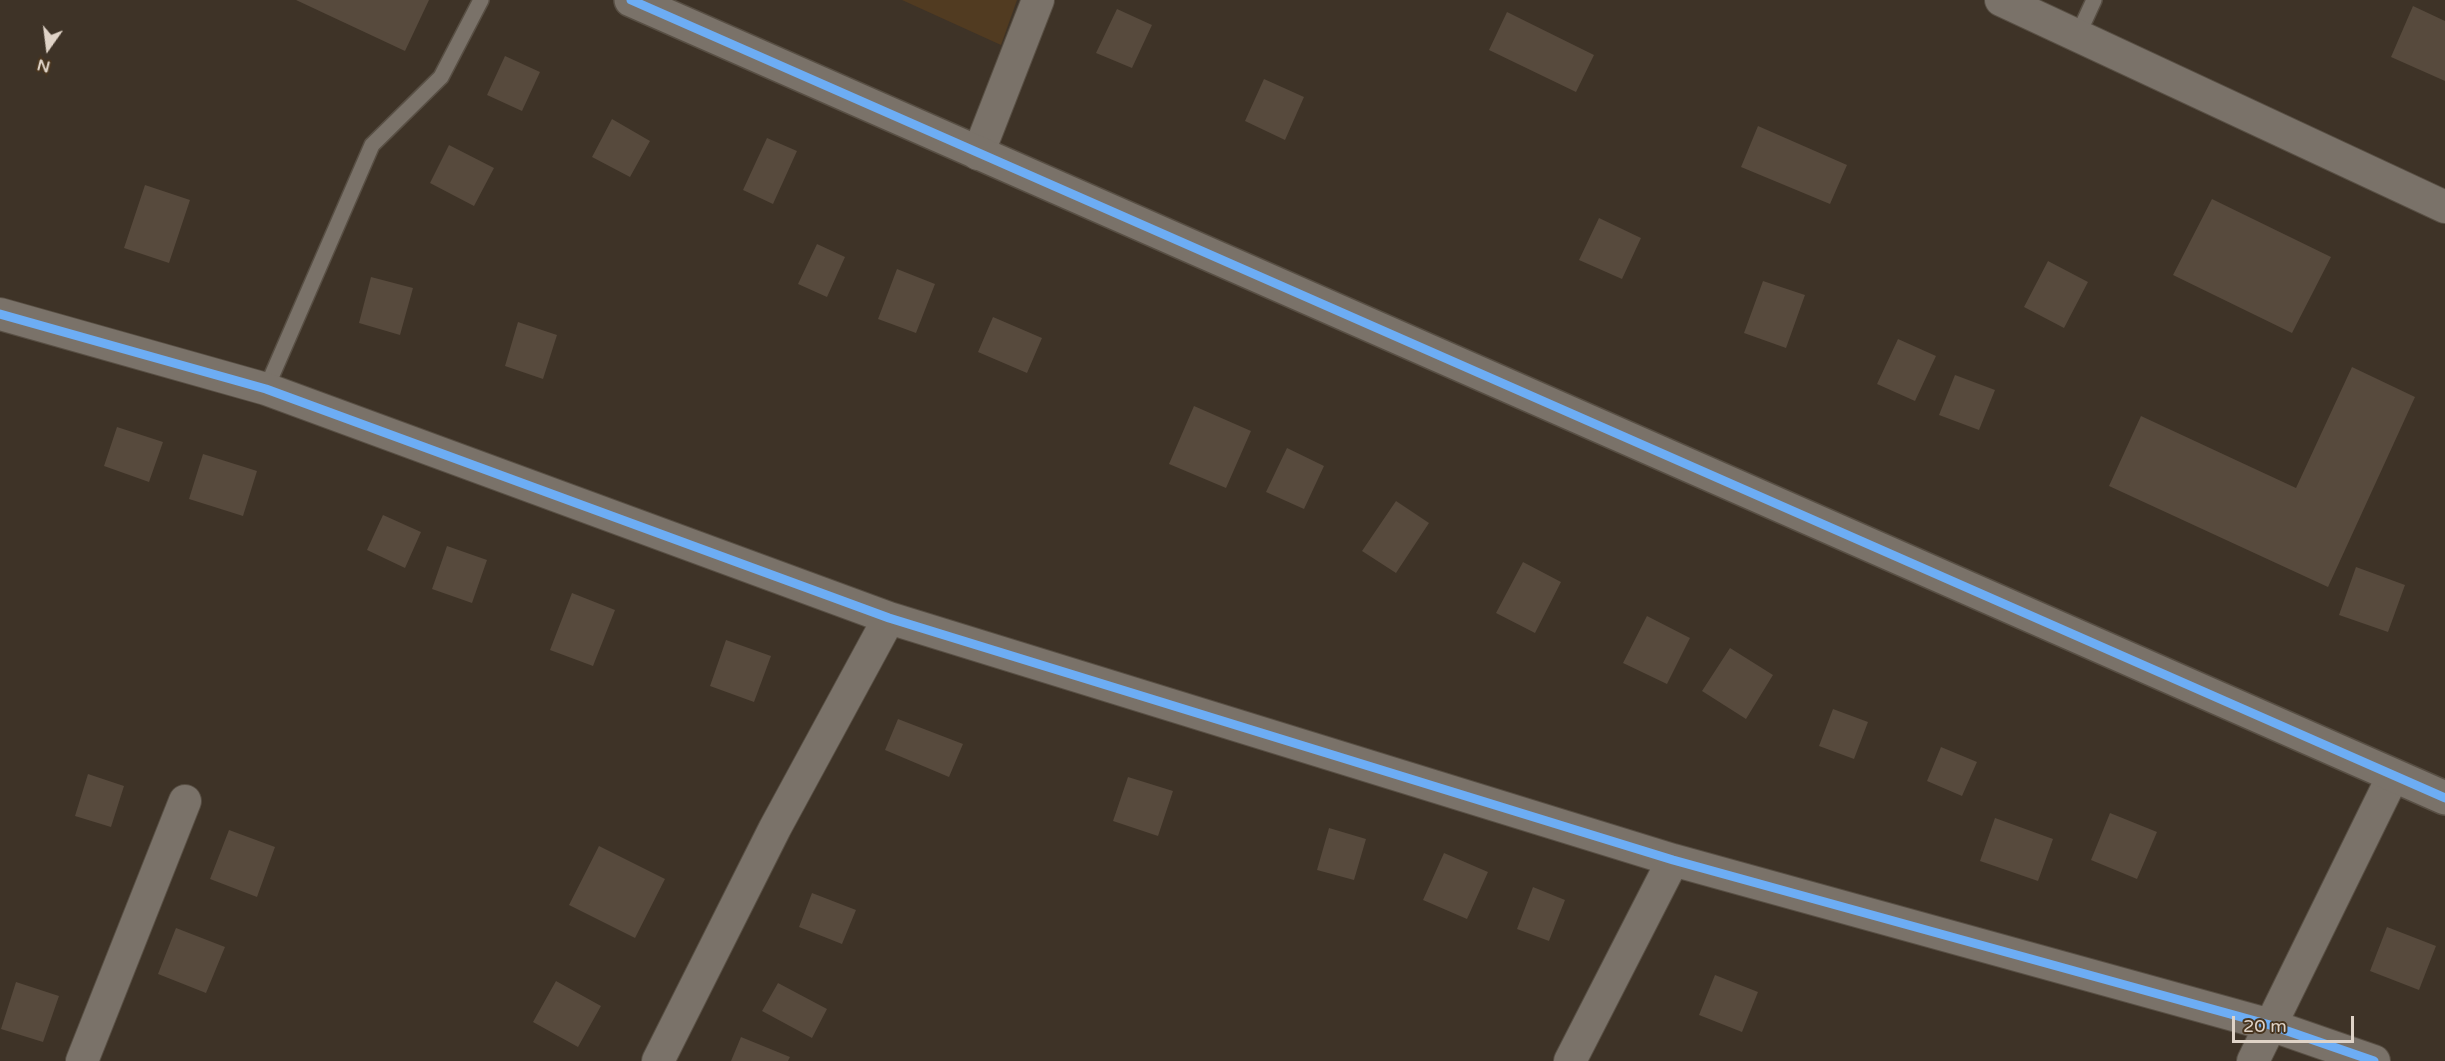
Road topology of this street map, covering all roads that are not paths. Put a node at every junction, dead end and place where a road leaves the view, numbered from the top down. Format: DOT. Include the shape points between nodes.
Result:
graph roads {
  1 [pos="481,0"];
  2 [pos="631,0"];
  3 [pos="1038,0"];
  4 [pos="2001,0"];
  5 [pos="2094,0"];
  6 [pos="2077,36"];
  7 [pos="978,154"];
  8 [pos="2445,207"];
  9 [pos="0,314"];
  10 [pos="266,389"];
  11 [pos="889,618"];
  12 [pos="2393,776"];
  13 [pos="2445,798"];
  14 [pos="185,801"];
  15 [pos="1673,861"];
  16 [pos="2270,1025"];
  17 [pos="82,1061"];
  18 [pos="658,1061"];
  19 [pos="1570,1061"];
  20 [pos="2253,1061"];
  21 [pos="2374,1061"];
  1 -- 10 [label="lane" via="441,77 372,145"];
  2 -- 7 [label="street"];
  3 -- 7 [label="street"];
  4 -- 6 [label="street"];
  5 -- 6 [label="lane"];
  6 -- 8 [label="street"];
  7 -- 12 [label="street"];
  9 -- 10 [label="street"];
  10 -- 11 [label="street"];
  11 -- 15 [label="street"];
  11 -- 18 [label="street" via="775,828"];
  12 -- 13 [label="street"];
  12 -- 16 [label="street"];
  14 -- 17 [label="street"];
  15 -- 16 [label="street"];
  15 -- 19 [label="street"];
  16 -- 20 [label="street"];
  16 -- 21 [label="street"];
}
